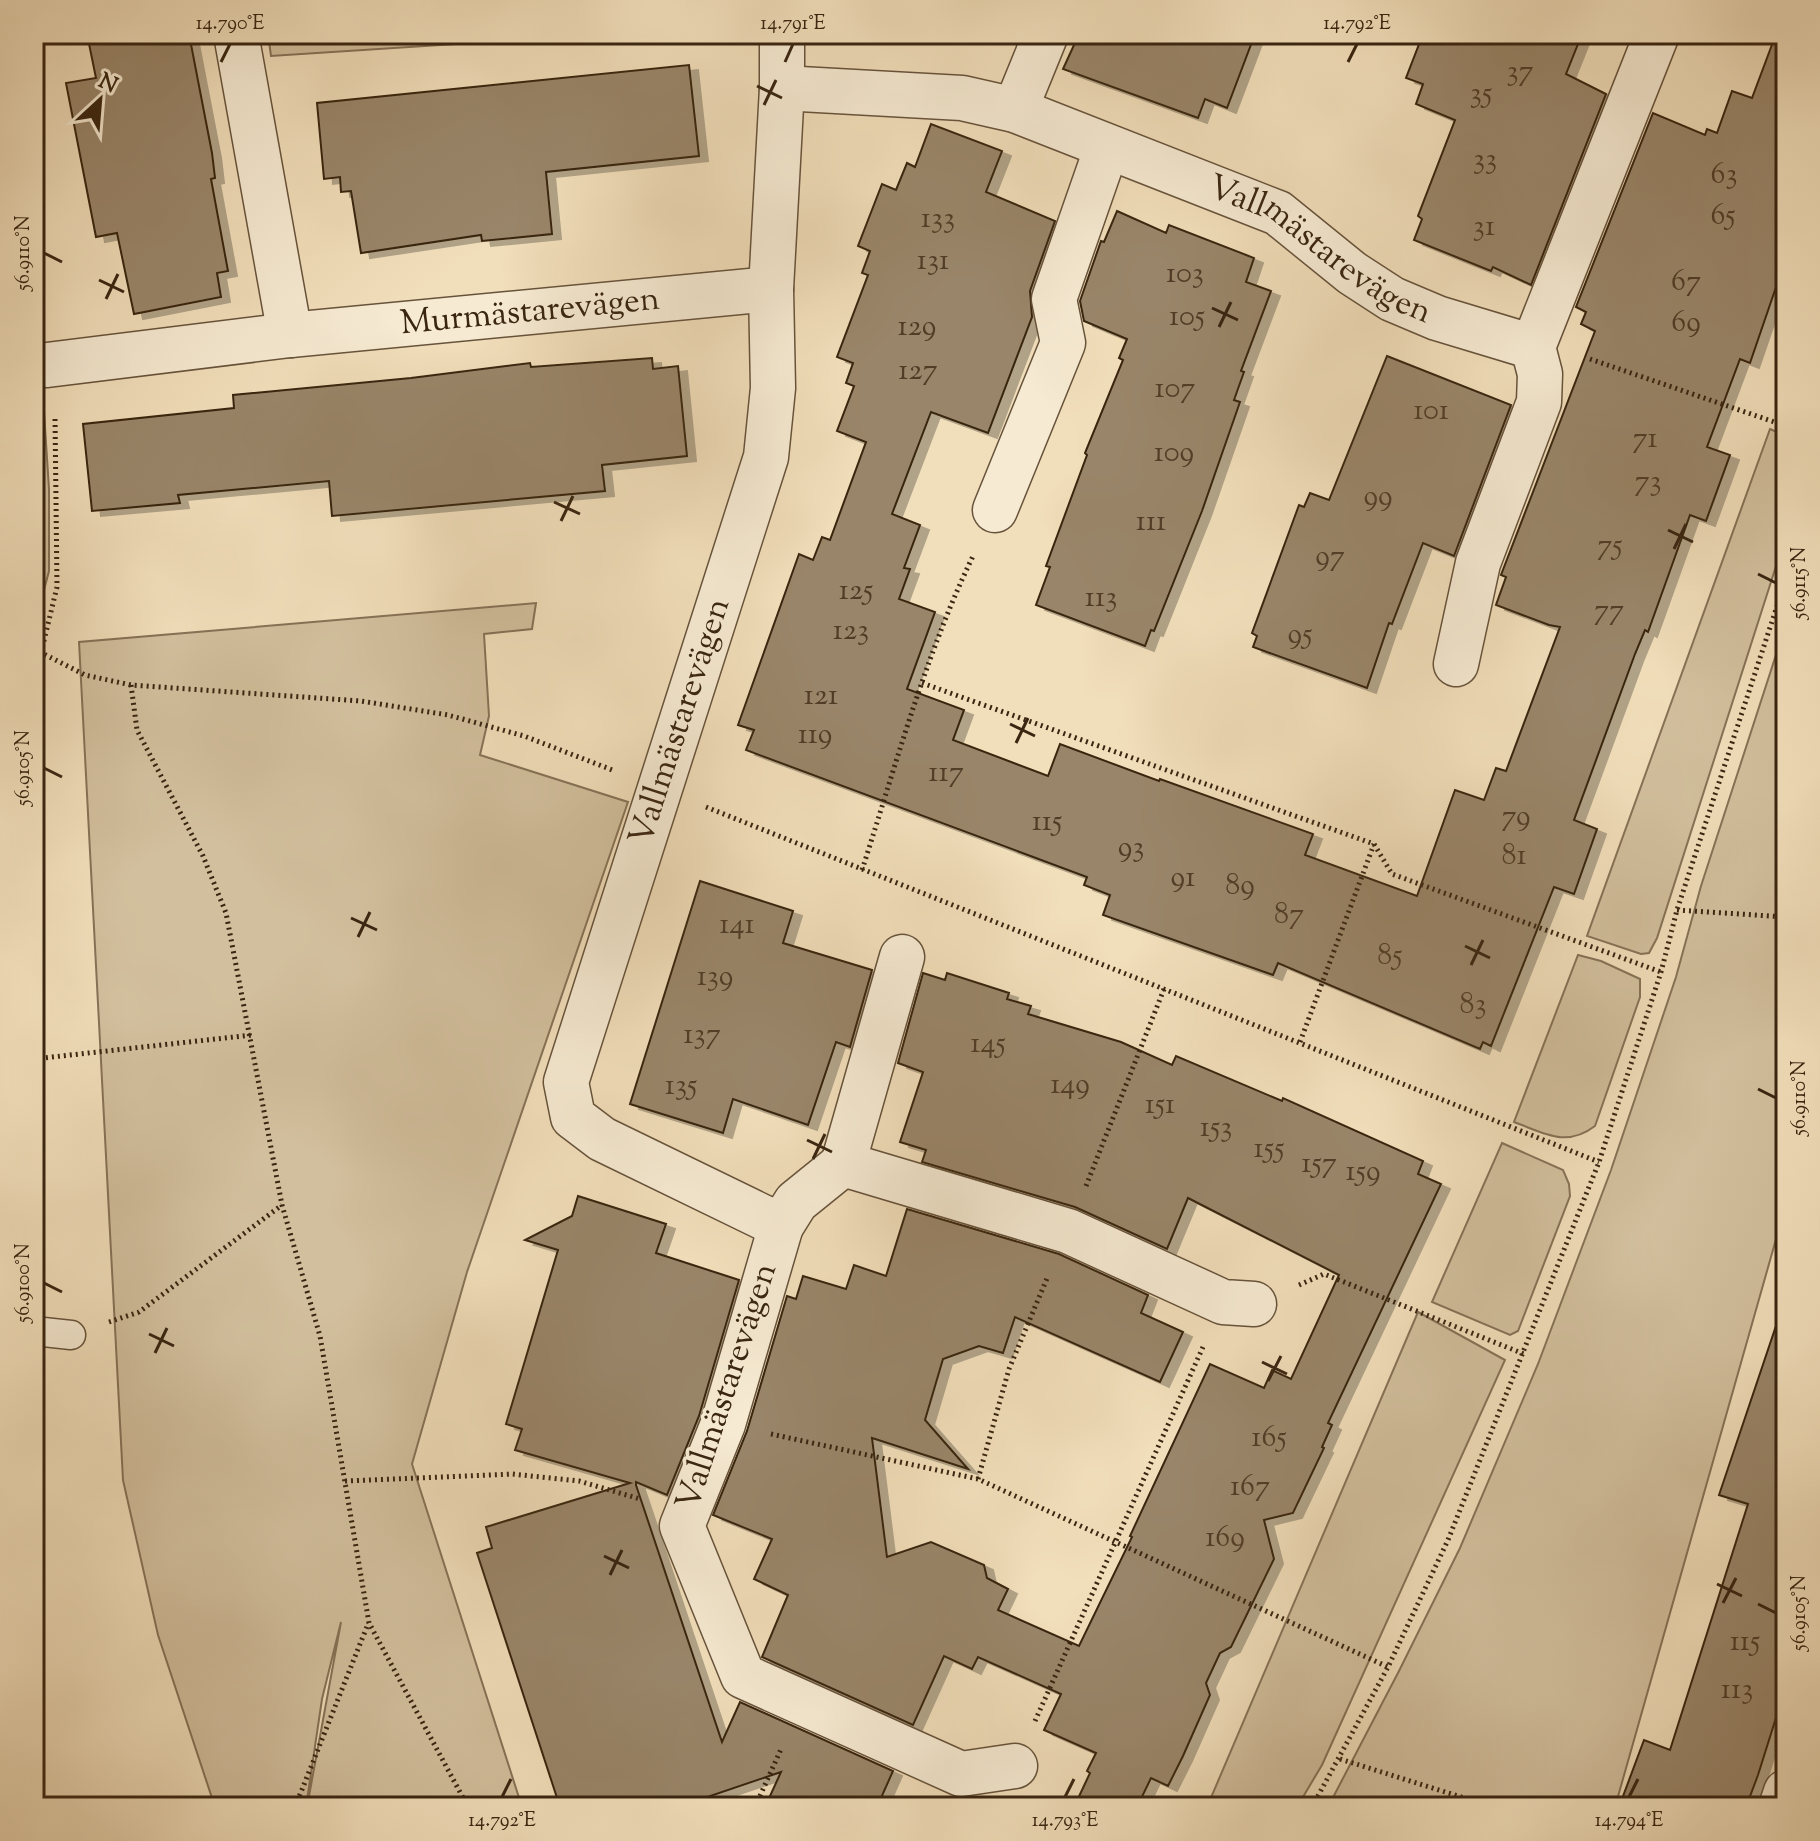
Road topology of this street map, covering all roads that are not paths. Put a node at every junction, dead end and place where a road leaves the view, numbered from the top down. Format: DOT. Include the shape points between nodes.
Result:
graph roads {
  1 [pos="236,34"];
  2 [pos="782,34"];
  3 [pos="1046,34"];
  4 [pos="1657,34"];
  5 [pos="782,88"];
  6 [pos="1015,110"];
  7 [pos="1107,147"];
  8 [pos="771,289"];
  9 [pos="290,335"];
  10 [pos="1533,347"];
  11 [pos="47,365"];
  12 [pos="995,510"];
  13 [pos="1456,664"];
  14 [pos="902,957"];
  15 [pos="843,1164"];
  16 [pos="781,1226"];
  17 [pos="1239,1303"];
  18 [pos="34,1331"];
  19 [pos="71,1335"];
  20 [pos="1015,1766"];
  21 [pos="1786,1792"];
  22 [pos="1781,1807"];
  1 -- 9 [label="street"];
  2 -- 5 [label="street, Vallmästarevägen"];
  3 -- 6 [label="street"];
  4 -- 10 [label="street"];
  5 -- 6 [label="street, Vallmästarevägen" via="962,98"];
  5 -- 8 [label="street, Vallmästarevägen"];
  6 -- 7 [label="street, Vallmästarevägen"];
  7 -- 10 [label="street, Vallmästarevägen" via="1278,213 1392,299"];
  7 -- 12 [label="street" via="1054,299 1063,343"];
  8 -- 9 [label="street, Murmästarevägen"];
  8 -- 16 [label="street, Vallmästarevägen" via="773,388 766,457 566,1082 573,1117 602,1139"];
  9 -- 11 [label="street, Murmästarevägen"];
  10 -- 13 [label="street" via="1540,374 1539,402 1478,563"];
  14 -- 15 [label="street"];
  15 -- 16 [label="street, Vallmästarevägen" via="796,1202"];
  15 -- 17 [label="street" via="1068,1231"];
  16 -- 20 [label="street, Vallmästarevägen" via="723,1424 682,1526 743,1676 961,1774"];
  18 -- 19 [label="lane"];
  21 -- 22 [label="street"];
}
